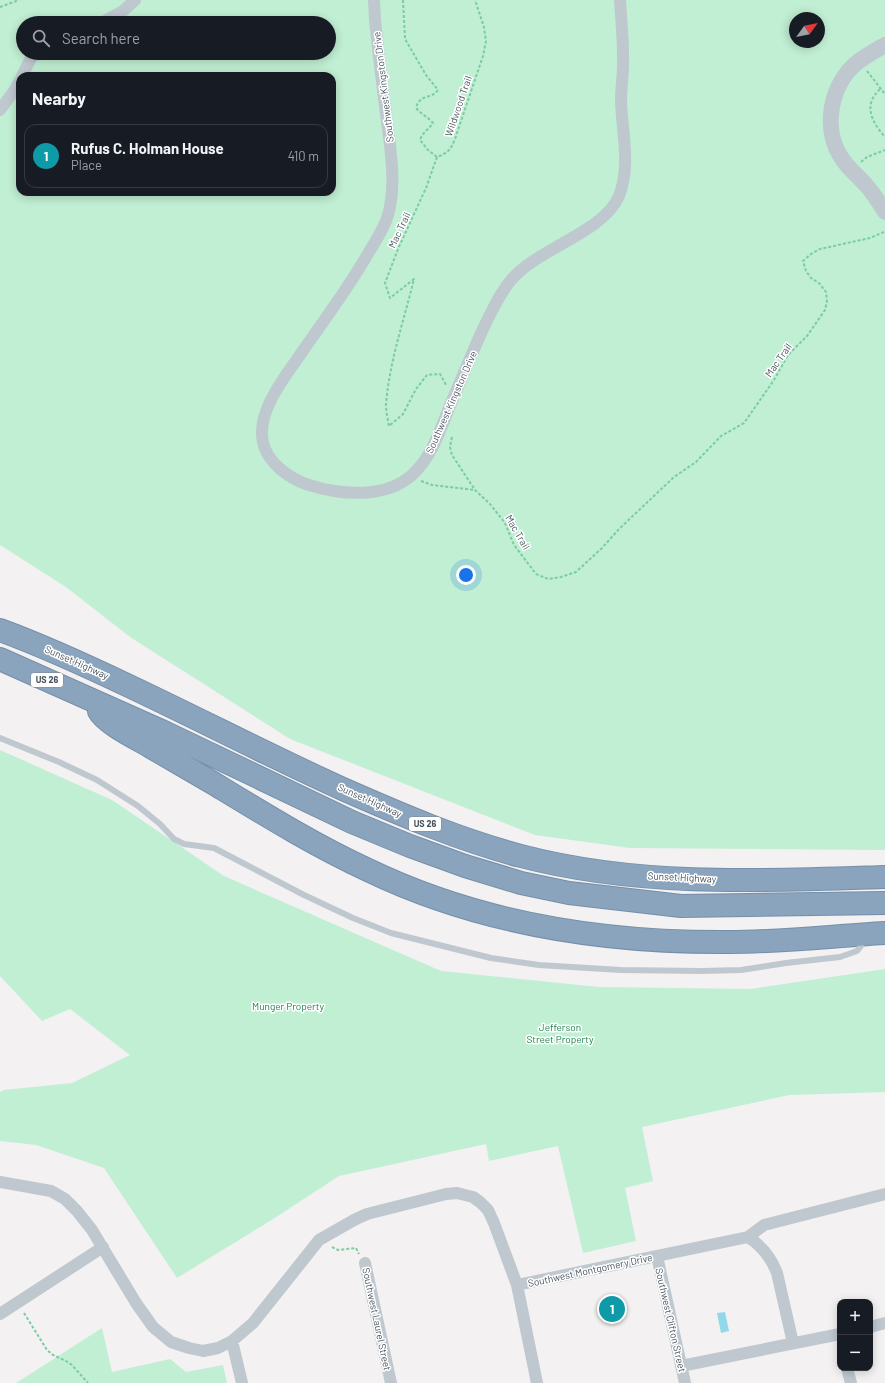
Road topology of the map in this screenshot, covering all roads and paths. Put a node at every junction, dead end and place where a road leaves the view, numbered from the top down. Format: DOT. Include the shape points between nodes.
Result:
graph roads {
  1 [pos="19,0"];
  2 [pos="135,0"];
  3 [pos="374,0"];
  4 [pos="403,0"];
  5 [pos="475,0"];
  6 [pos="620,0"];
  7 [pos="0,8"];
  8 [pos="114,16"];
  9 [pos="885,45"];
  10 [pos="31,60"];
  11 [pos="859,61"];
  12 [pos="24,72"];
  13 [pos="16,87"];
  14 [pos="880,88"];
  15 [pos="885,94"];
  16 [pos="0,110"];
  17 [pos="885,137"];
  18 [pos="885,150"];
  19 [pos="437,157"];
  20 [pos="852,170"];
  21 [pos="885,212"];
  22 [pos="884,232"];
  23 [pos="453,397"];
  24 [pos="452,433"];
  25 [pos="410,477"];
  26 [pos="475,490"];
  27 [pos="0,630"];
  28 [pos="0,659"];
  29 [pos="93,700"];
  30 [pos="0,738"];
  31 [pos="885,877"];
  32 [pos="885,903"];
  33 [pos="875,934"];
  34 [pos="0,1182"];
  35 [pos="885,1194"];
  36 [pos="748,1236"];
  37 [pos="319,1240"];
  38 [pos="103,1247"];
  39 [pos="657,1256"];
  40 [pos="365,1263"];
  41 [pos="517,1285"];
  42 [pos="0,1314"];
  43 [pos="24,1314"];
  44 [pos="885,1323"];
  45 [pos="873,1326"];
  46 [pos="837,1335"];
  47 [pos="232,1341"];
  48 [pos="793,1342"];
  49 [pos="681,1366"];
  50 [pos="848,1371"];
  51 [pos="88,1383"];
  52 [pos="242,1383"];
  53 [pos="391,1383"];
  54 [pos="537,1383"];
  55 [pos="685,1383"];
  56 [pos="851,1383"];
  1 -- 7 [label="path"];
  2 -- 8 [label="street"];
  3 -- 25 [label="street, Southwest Kingston Drive" via="374,20 391,162 391,200 388,213 379,235 360,267 276,391 267,409 262,432 265,450 273,461 290,477 309,485 333,491 376,491 395,486"];
  4 -- 19 [label="path, Wildwood Trail" via="405,39 438,90 436,94 423,97 416,108 432,122 420,140"];
  5 -- 19 [label="path, Wildwood Trail" via="486,41 483,56 450,150"];
  6 -- 23 [label="street, Southwest Kingston Drive" via="625,167 619,195 610,210 593,224 530,263 508,283 495,305"];
  9 -- 11 [label="street"];
  10 -- 12 [label="street"];
  11 -- 14 [label="path"];
  11 -- 20 [label="street" via="842,79 830,118 835,146"];
  13 -- 16 [label="street"];
  14 -- 15 [label="path"];
  14 -- 17 [label="path" via="871,100 870,107 876,124"];
  18 -- 20 [label="path" via="867,157"];
  19 -- 23 [label="path, Mac Trail" via="385,283 390,298 414,279 390,380 386,406 389,426 403,414 416,389 427,375 440,374"];
  20 -- 21 [label="street"];
  22 -- 26 [label="path, Mac Trail" via="870,238 820,248 803,261 811,278 826,292 825,310 807,336 788,355 744,423 721,436 696,462 674,477 576,572 548,579 536,574 514,545 505,523"];
  23 -- 25 [label="street, Southwest Kingston Drive" via="436,440 423,463"];
  24 -- 26 [label="path, Mac Trail" via="452,455"];
  25 -- 26 [label="path" via="428,484"];
  27 -- 31 [label="highway, Sunset Highway / US 26" via="80,663 380,805 442,831 520,855 594,870 677,879"];
  28 -- 29 [label="highway, US 26"];
  29 -- 32 [label="highway, US 26" via="352,822 430,854 521,883 569,893 681,906"];
  29 -- 33 [label="highway" via="102,716 127,733 334,853 404,886 478,912 564,930 642,940 731,942"];
  30 -- 33 [label="lane" via="97,780 138,806 160,824 174,840 214,848 304,895 391,933 491,958 539,965 621,970 741,970 840,957 857,951"];
  34 -- 38 [label="street, Southwest Montgomery Drive" via="51,1191 65,1199"];
  35 -- 36 [label="street" via="764,1225"];
  36 -- 39 [label="street, Southwest Montgomery Drive"];
  36 -- 48 [label="street" via="763,1248 773,1263"];
  37 -- 40 [label="path, Southwest Laurel Street" via="338,1250 356,1248"];
  37 -- 41 [label="street, Southwest Montgomery Drive" via="367,1214 446,1194 464,1194 473,1197 488,1210"];
  37 -- 47 [label="street, Southwest Montgomery Drive" via="253,1324"];
  38 -- 42 [label="street"];
  38 -- 47 [label="street, Southwest Montgomery Drive" via="153,1327 171,1342 202,1351 218,1348"];
  39 -- 41 [label="street, Southwest Montgomery Drive"];
  39 -- 49 [label="street, Southwest Clifton Street"];
  40 -- 53 [label="street, Southwest Laurel Street"];
  41 -- 54 [label="street"];
  43 -- 51 [label="path" via="47,1350 72,1365"];
  44 -- 45 [label="street"];
  46 -- 48 [label="street"];
  47 -- 52 [label="street"];
  48 -- 49 [label="street"];
  49 -- 55 [label="street, Southwest Clifton Street"];
  50 -- 56 [label="street"];
}
